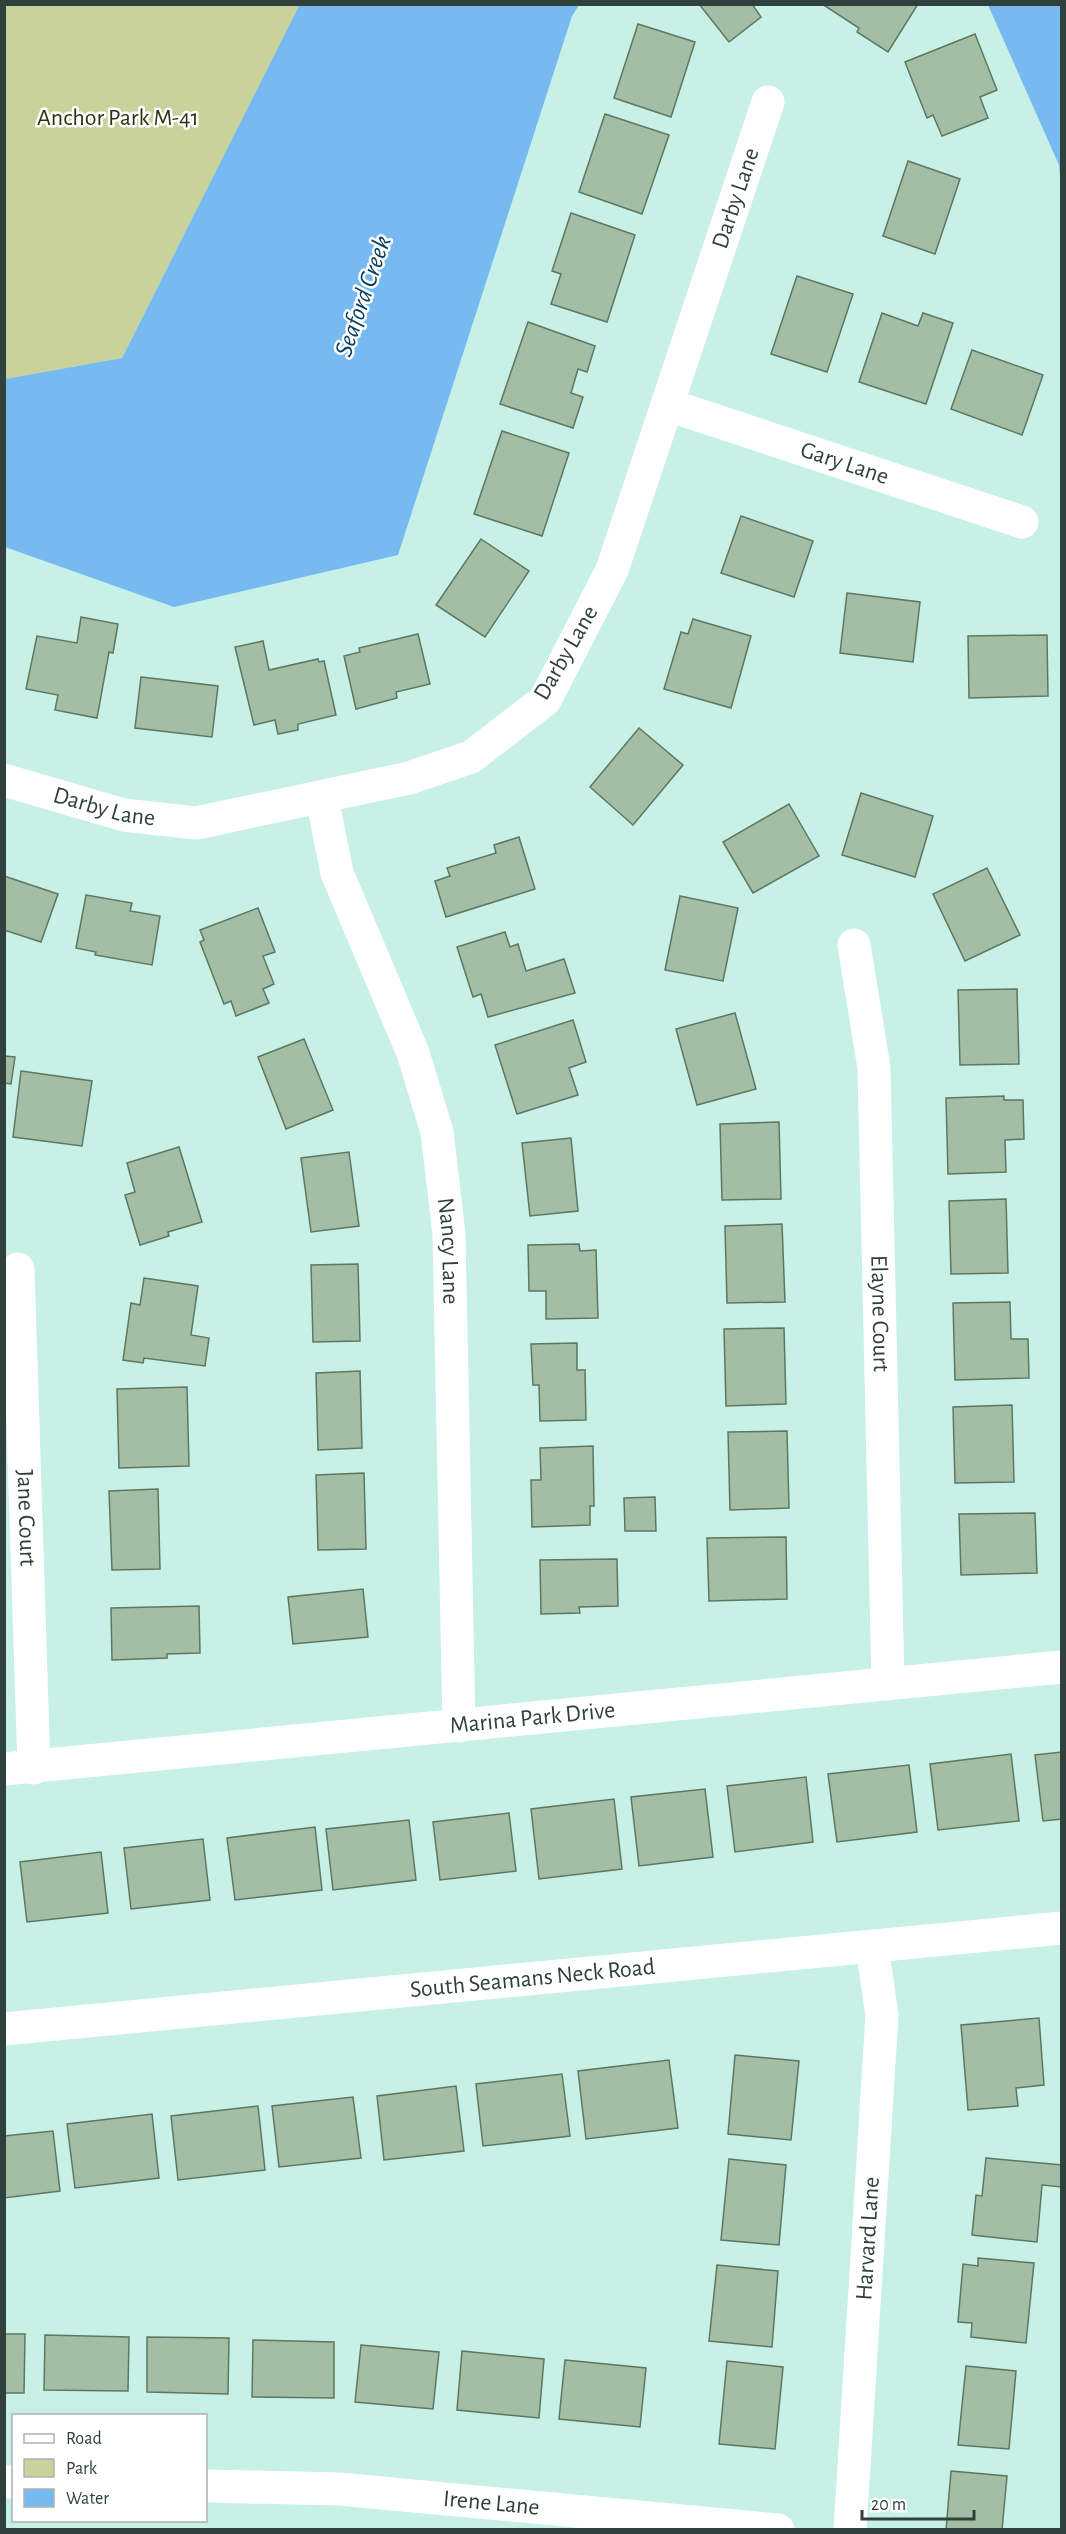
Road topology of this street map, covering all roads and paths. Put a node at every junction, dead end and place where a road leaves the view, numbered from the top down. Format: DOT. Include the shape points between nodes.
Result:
graph roads {
  1 [pos="768,102"];
  2 [pos="668,405"];
  3 [pos="1022,522"];
  4 [pos="4,780"];
  5 [pos="322,798"];
  6 [pos="854,945"];
  7 [pos="18,1269"];
  8 [pos="1062,1667"];
  9 [pos="888,1684"];
  10 [pos="459,1726"];
  11 [pos="19,1768"];
  12 [pos="1062,1928"];
  13 [pos="872,1947"];
  14 [pos="4,2029"];
  15 [pos="207,2486"];
  16 [pos="778,2529"];
  17 [pos="850,2529"];
  1 -- 2 [label="street, Darby Lane"];
  2 -- 3 [label="street, Gary Lane"];
  2 -- 5 [label="street, Darby Lane" via="612,570 545,700 471,757 410,778"];
  4 -- 5 [label="street, Darby Lane" via="124,814 196,823"];
  5 -- 10 [label="street, Nancy Lane" via="337,873 413,1053 436,1132 449,1234"];
  6 -- 9 [label="street, Elayne Court" via="874,1068"];
  7 -- 11 [label="street, Jane Court"];
  8 -- 9 [label="street, Marina Park Drive"];
  9 -- 10 [label="street, Marina Park Drive"];
  10 -- 11 [label="street, Marina Park Drive"];
  12 -- 13 [label="street, South Seamans Neck Road"];
  13 -- 14 [label="street, South Seamans Neck Road"];
  13 -- 17 [label="street, Harvard Lane" via="882,2014"];
  15 -- 16 [label="street, Irene Lane" via="339,2489"];
}
